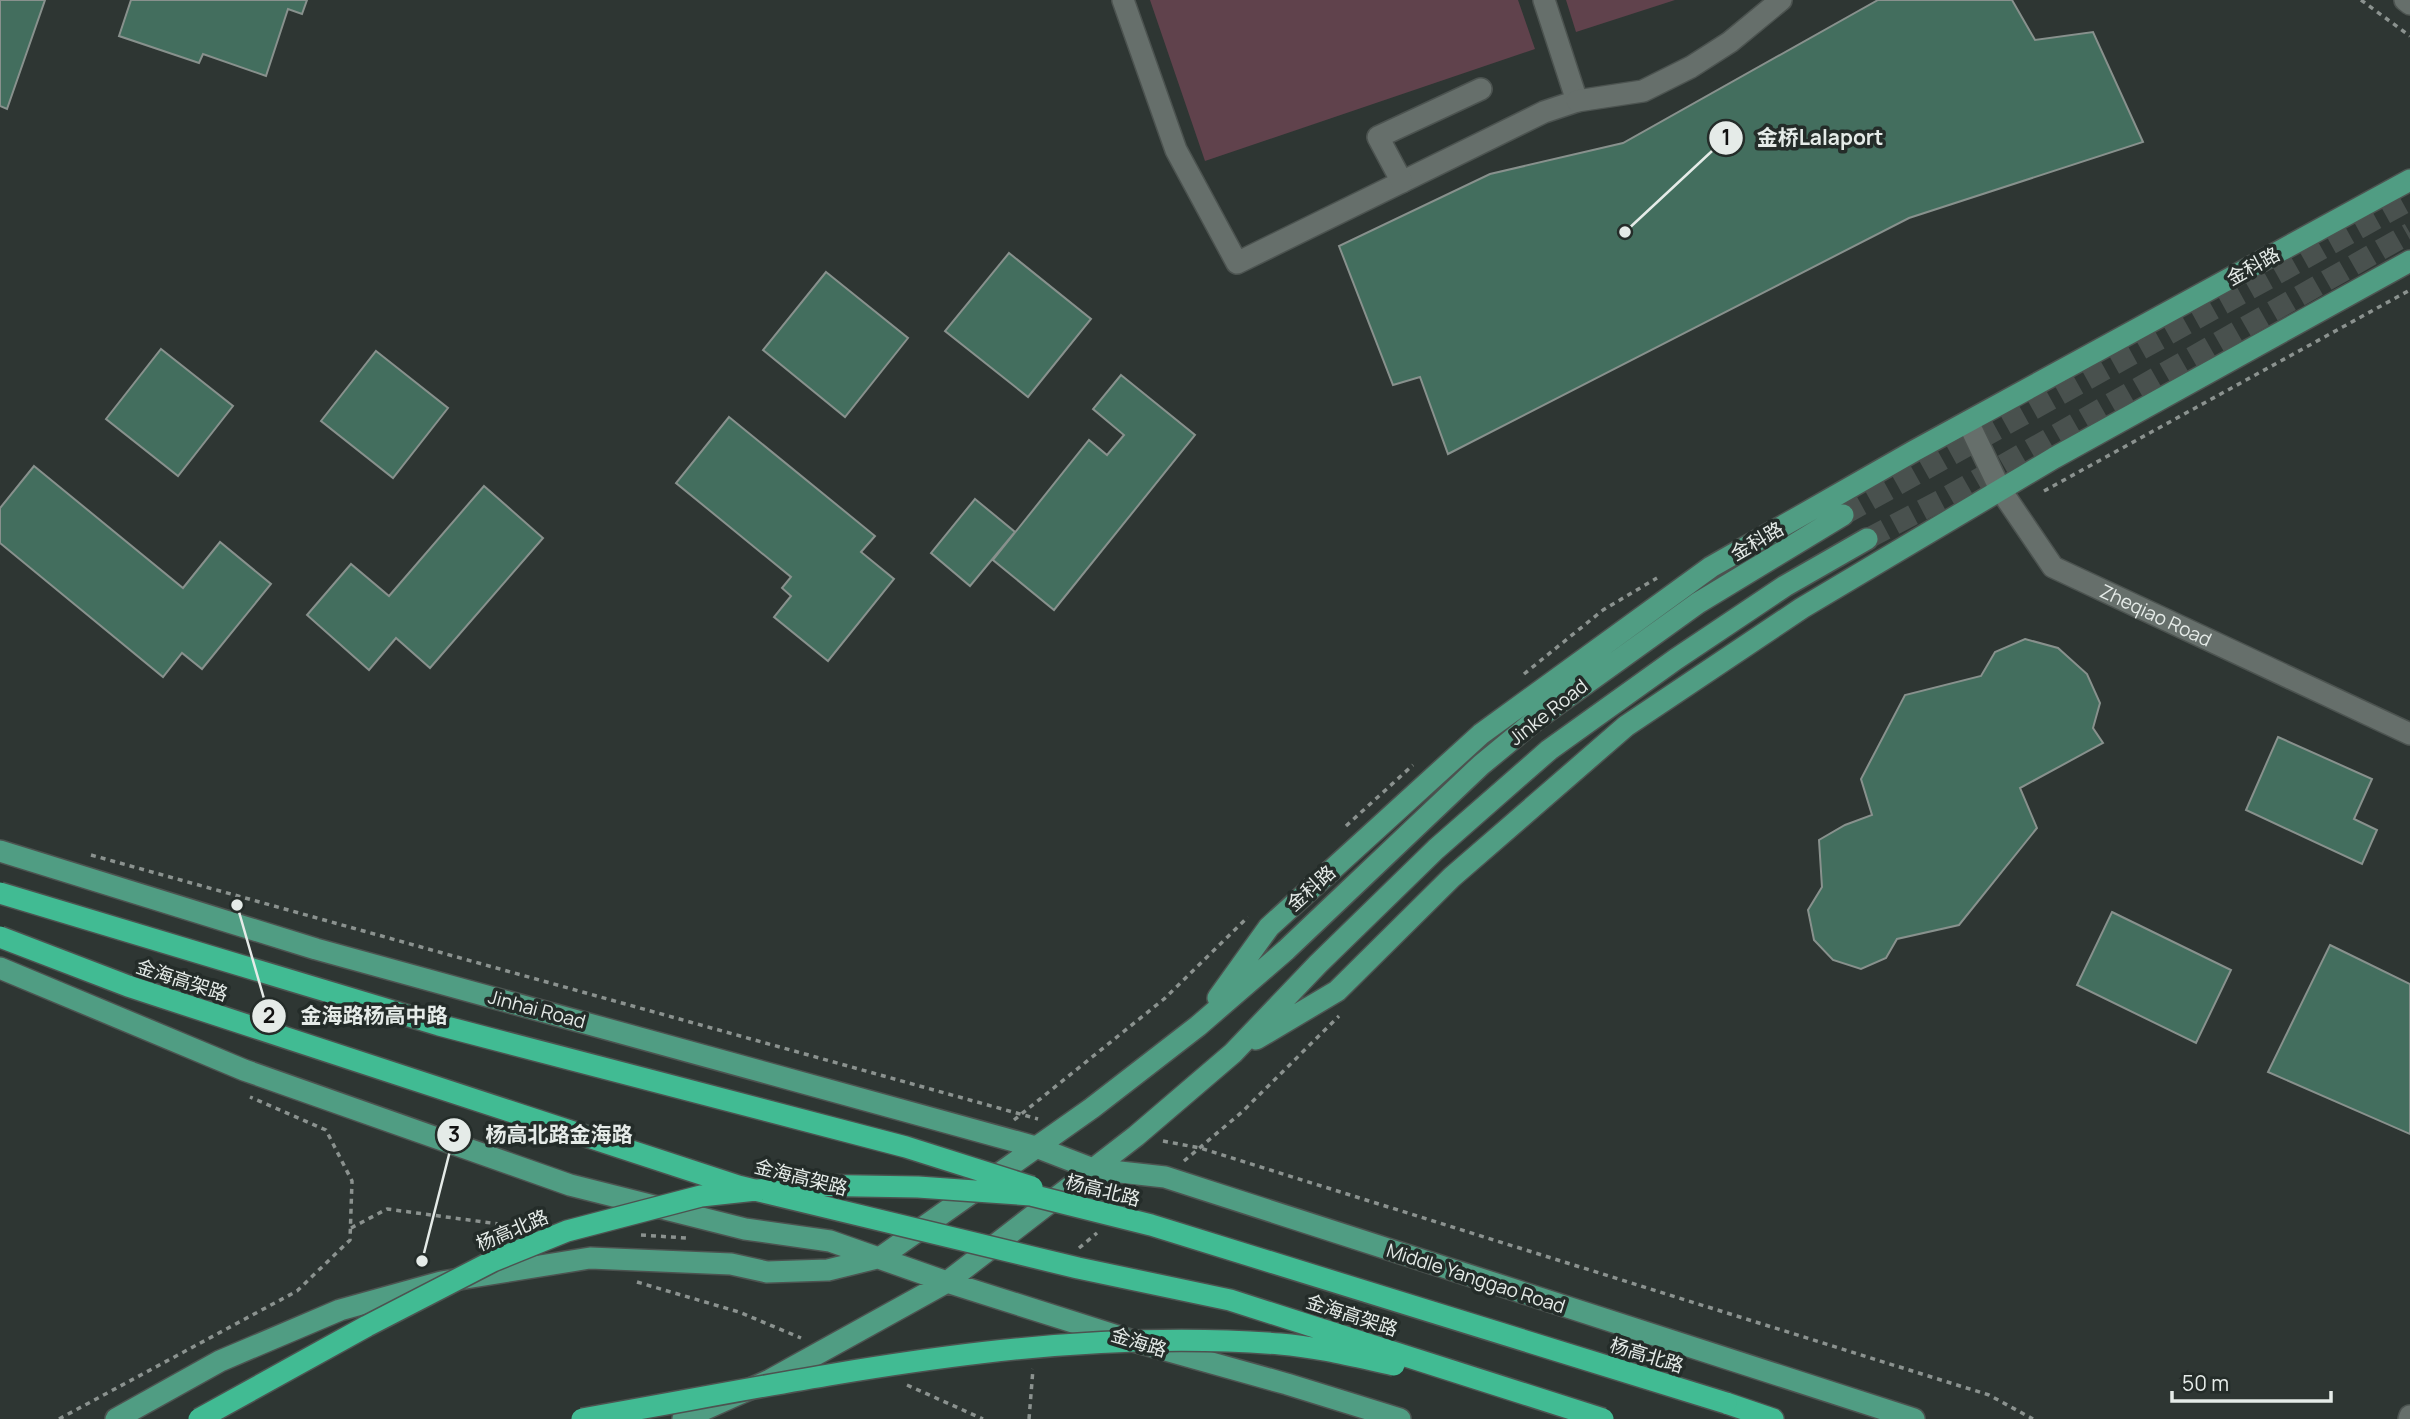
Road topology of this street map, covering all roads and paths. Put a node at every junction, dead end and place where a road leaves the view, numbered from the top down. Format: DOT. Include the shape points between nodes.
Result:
graph roads {
  1 [pos="1123,0"];
  2 [pos="1544,0"];
  3 [pos="1782,0"];
  4 [pos="2361,0"];
  5 [pos="2404,0"];
  6 [pos="2410,4"];
  7 [pos="2410,36"];
  8 [pos="1481,89"];
  9 [pos="1577,101"];
  10 [pos="2410,180"];
  11 [pos="1402,182"];
  12 [pos="2410,261"];
  13 [pos="2410,290"];
  14 [pos="1968,422"];
  15 [pos="2000,489"];
  16 [pos="2014,507"];
  17 [pos="1843,515"];
  18 [pos="1867,539"];
  19 [pos="2410,734"];
  20 [pos="0,851"];
  21 [pos="87,854"];
  22 [pos="0,893"];
  23 [pos="0,937"];
  24 [pos="1286,950"];
  25 [pos="0,968"];
  26 [pos="1348,1007"];
  27 [pos="1198,1026"];
  28 [pos="1233,1053"];
  29 [pos="1068,1124"];
  30 [pos="326,1130"];
  31 [pos="1136,1136"];
  32 [pos="1036,1147"];
  33 [pos="1200,1148"];
  34 [pos="1093,1169"];
  35 [pos="1151,1225"];
  36 [pos="525,1227"];
  37 [pos="351,1228"];
  38 [pos="881,1258"];
  39 [pos="632,1279"];
  40 [pos="947,1282"];
  41 [pos="828,1349"];
  42 [pos="899,1381"];
  43 [pos="59,1419"];
  44 [pos="116,1419"];
  45 [pos="199,1419"];
  46 [pos="582,1419"];
  47 [pos="683,1419"];
  48 [pos="983,1419"];
  49 [pos="1400,1419"];
  50 [pos="1603,1419"];
  51 [pos="1773,1419"];
  52 [pos="1914,1419"];
  53 [pos="2033,1419"];
  1 -- 11 [label="street" via="1176,150 1237,263"];
  2 -- 9 [label="street"];
  3 -- 9 [label="street" via="1730,42 1643,91"];
  4 -- 7 [label="path"];
  5 -- 6 [label="street"];
  8 -- 11 [label="street" via="1378,137"];
  9 -- 11 [label="street" via="1544,112"];
  10 -- 14 [label="main road, 金科路"];
  12 -- 15 [label="main road"];
  13 -- 16 [label="path"];
  14 -- 15 [label="street, Zheqiao Road"];
  14 -- 27 [label="main road, 金科路" via="1711,567 1481,734 1269,927"];
  15 -- 16 [label="street, Zheqiao Road"];
  15 -- 28 [label="main road" via="1802,608 1626,726 1452,877 1336,991"];
  16 -- 19 [label="street, Zheqiao Road" via="2053,567"];
  17 -- 24 [label="main road, Jinke Road" via="1698,603 1538,718 1410,830"];
  18 -- 28 [label="main road, Jinke Road" via="1785,586 1549,750 1436,849"];
  20 -- 32 [label="main road, Jinhai Road" via="316,949"];
  21 -- 29 [label="path" via="1021,1116"];
  22 -- 35 [label="highway, 金海高架路, bridge" via="439,1025 906,1147"];
  23 -- 50 [label="highway, 金海高架路, bridge" via="128,986 738,1186 1230,1300"];
  24 -- 27 [label="main road, 金科路"];
  25 -- 38 [label="main road" via="244,1070 570,1185 745,1229 830,1241"];
  26 -- 33 [label="path"];
  27 -- 29 [label="main road, 金科路"];
  28 -- 31 [label="main road"];
  29 -- 32 [label="main road, 金科路"];
  30 -- 37 [label="path" via="352,1181"];
  31 -- 33 [label="path"];
  31 -- 34 [label="main road"];
  32 -- 34 [label="main road, Middle Yanggao Road"];
  32 -- 38 [label="main road, 金科路"];
  33 -- 53 [label="path" via="1989,1395"];
  34 -- 40 [label="main road"];
  34 -- 52 [label="main road, Middle Yanggao Road" via="1165,1177"];
  35 -- 45 [label="highway, 杨高北路, bridge" via="1031,1195 918,1187 803,1185 701,1196 567,1231 494,1261"];
  35 -- 51 [label="highway, 杨高北路, bridge"];
  36 -- 37 [label="path" via="387,1209"];
  37 -- 43 [label="path" via="351,1240 297,1291"];
  38 -- 40 [label="main road, 金海路"];
  38 -- 44 [label="main road, 杨高北路" via="828,1270 767,1272 731,1264 590,1258 441,1282 340,1310 220,1361"];
  39 -- 41 [label="path" via="739,1312"];
  40 -- 41 [label="main road"];
  40 -- 49 [label="main road, 金海路"];
  41 -- 47 [label="main road"];
  42 -- 48 [label="path"];
  46 -- 50 [label="highway, bridge" via="884,1366 1071,1344 1186,1340 1282,1344 1349,1355"];
}
